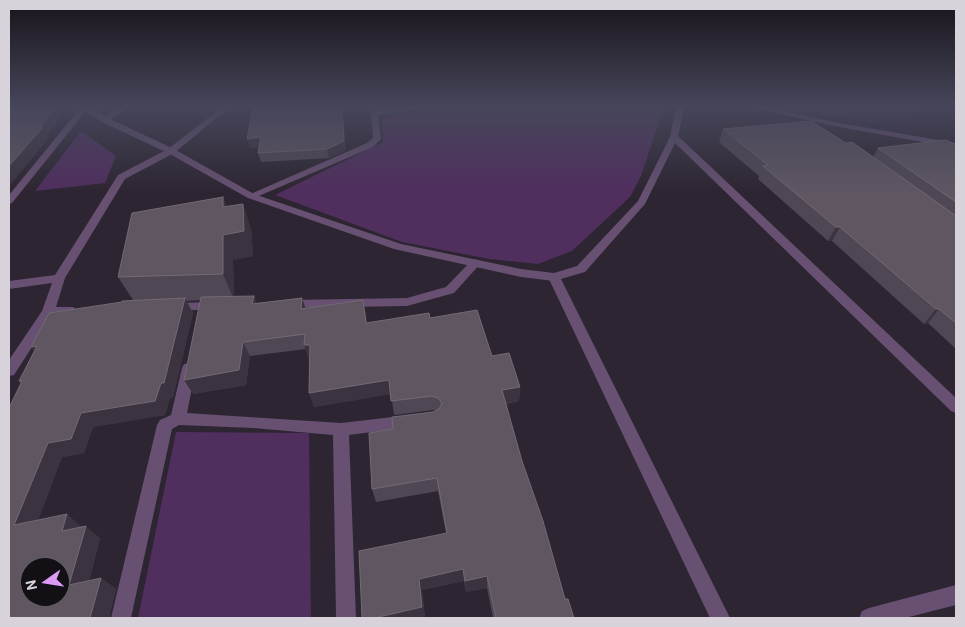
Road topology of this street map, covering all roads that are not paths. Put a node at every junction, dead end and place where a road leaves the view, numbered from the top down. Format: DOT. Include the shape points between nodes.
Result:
graph roads {
  1 [pos="62,136"];
  2 [pos="140,136"];
  3 [pos="189,136"];
  4 [pos="377,136"];
  5 [pos="894,136"];
  6 [pos="674,137"];
  7 [pos="956,146"];
  8 [pos="171,151"];
  9 [pos="20,188"];
  10 [pos="9,190"];
  11 [pos="251,196"];
  12 [pos="9,201"];
  13 [pos="475,262"];
  14 [pos="554,277"];
  15 [pos="59,278"];
  16 [pos="9,285"];
  17 [pos="279,304"];
  18 [pos="230,305"];
  19 [pos="202,306"];
  20 [pos="163,308"];
  21 [pos="86,310"];
  22 [pos="48,312"];
  23 [pos="198,325"];
  24 [pos="192,353"];
  25 [pos="9,371"];
  26 [pos="956,407"];
  27 [pos="178,419"];
  28 [pos="425,419"];
  29 [pos="341,429"];
  30 [pos="956,595"];
  31 [pos="121,618"];
  32 [pos="346,618"];
  33 [pos="720,618"];
  34 [pos="869,618"];
  1 -- 9 [label="street"];
  2 -- 8 [label="street"];
  3 -- 8 [label="street"];
  4 -- 11 [label="street" via="370,145"];
  5 -- 7 [label="street"];
  6 -- 14 [label="street" via="642,202 581,269"];
  6 -- 26 [label="street"];
  8 -- 11 [label="street"];
  8 -- 15 [label="street" via="121,177"];
  9 -- 10 [label="street"];
  9 -- 12 [label="street"];
  11 -- 13 [label="street" via="398,247"];
  13 -- 14 [label="street"];
  13 -- 17 [label="street" via="450,290 407,302"];
  14 -- 33 [label="street"];
  15 -- 16 [label="street"];
  15 -- 22 [label="street"];
  18 -- 19 [label="street"];
  19 -- 20 [label="street"];
  19 -- 23 [label="street"];
  21 -- 22 [label="street"];
  22 -- 25 [label="street"];
  24 -- 27 [label="street"];
  27 -- 29 [label="street"];
  27 -- 31 [label="street" via="165,425"];
  28 -- 29 [label="street"];
  29 -- 32 [label="street"];
  30 -- 34 [label="street"];
}
